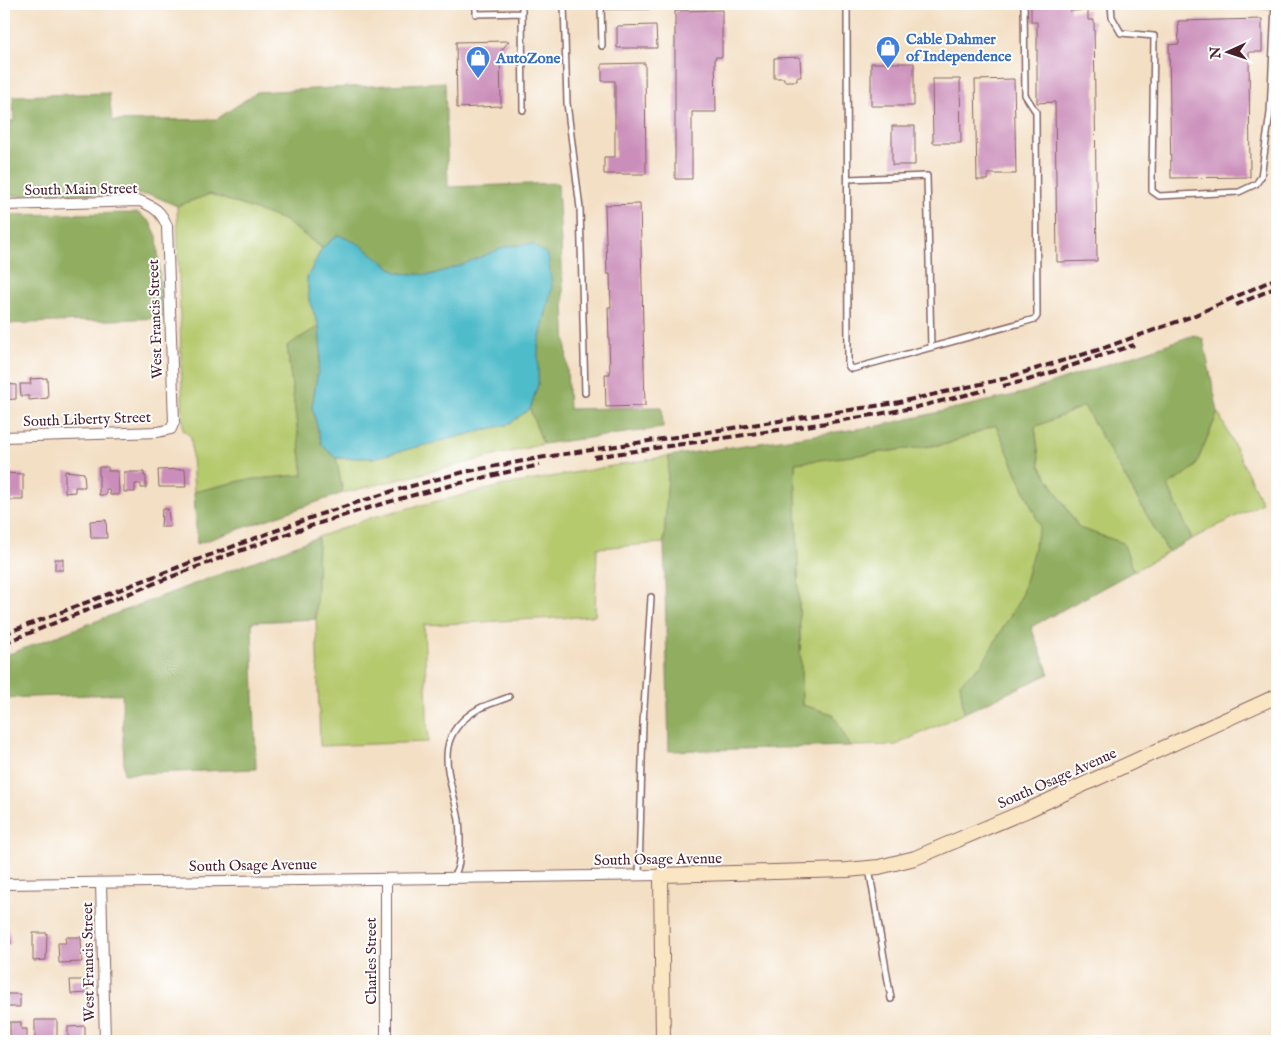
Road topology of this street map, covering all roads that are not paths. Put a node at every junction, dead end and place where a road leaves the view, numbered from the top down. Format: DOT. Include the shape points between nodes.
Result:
graph roads {
  1 [pos="476,4"];
  2 [pos="522,4"];
  3 [pos="564,4"];
  4 [pos="647,4"];
  5 [pos="847,4"];
  6 [pos="1024,4"];
  7 [pos="1111,4"];
  8 [pos="1242,4"];
  9 [pos="1275,5"];
  10 [pos="522,13"];
  11 [pos="602,46"];
  12 [pos="523,110"];
  13 [pos="848,179"];
  14 [pos="4,206"];
  15 [pos="158,210"];
  16 [pos="931,347"];
  17 [pos="585,393"];
  18 [pos="171,429"];
  19 [pos="4,437"];
  20 [pos="651,597"];
  21 [pos="1277,696"];
  22 [pos="508,697"];
  23 [pos="869,868"];
  24 [pos="661,875"];
  25 [pos="639,876"];
  26 [pos="448,879"];
  27 [pos="386,880"];
  28 [pos="101,883"];
  29 [pos="4,884"];
  30 [pos="891,999"];
  31 [pos="105,1041"];
  32 [pos="386,1041"];
  33 [pos="663,1041"];
  1 -- 10 [label="lane" via="476,14"];
  2 -- 10 [label="lane"];
  3 -- 17 [label="lane" via="567,103 580,208"];
  4 -- 11 [label="lane" via="601,6"];
  5 -- 13 [label="lane"];
  6 -- 16 [label="lane" via="1025,95 1036,112 1038,316"];
  7 -- 9 [label="lane" via="1112,17 1121,33 1154,36 1152,191 1159,196 1239,192 1256,184 1261,176 1270,113"];
  8 -- 9 [label="lane"];
  10 -- 12 [label="lane"];
  13 -- 16 [label="lane" via="927,176"];
  13 -- 16 [label="lane" via="850,368"];
  14 -- 15 [label="street, South Main Street" via="140,201"];
  15 -- 18 [label="street, West Francis Street" via="167,226 174,422"];
  18 -- 19 [label="street, South Liberty Street"];
  20 -- 25 [label="lane"];
  21 -- 23 [label="street, South Osage Avenue" via="915,858"];
  22 -- 26 [label="lane" via="480,708 460,723 448,743 449,780 460,834 458,867"];
  23 -- 24 [label="street, South Osage Avenue"];
  23 -- 30 [label="lane"];
  24 -- 25 [label="street, South Osage Avenue"];
  24 -- 33 [label="street"];
  25 -- 26 [label="street, South Osage Avenue"];
  26 -- 27 [label="street, South Osage Avenue"];
  27 -- 28 [label="street, South Osage Avenue"];
  27 -- 32 [label="street, Charles Street"];
  28 -- 29 [label="street, South Osage Avenue"];
  28 -- 31 [label="street, West Francis Street"];
}
